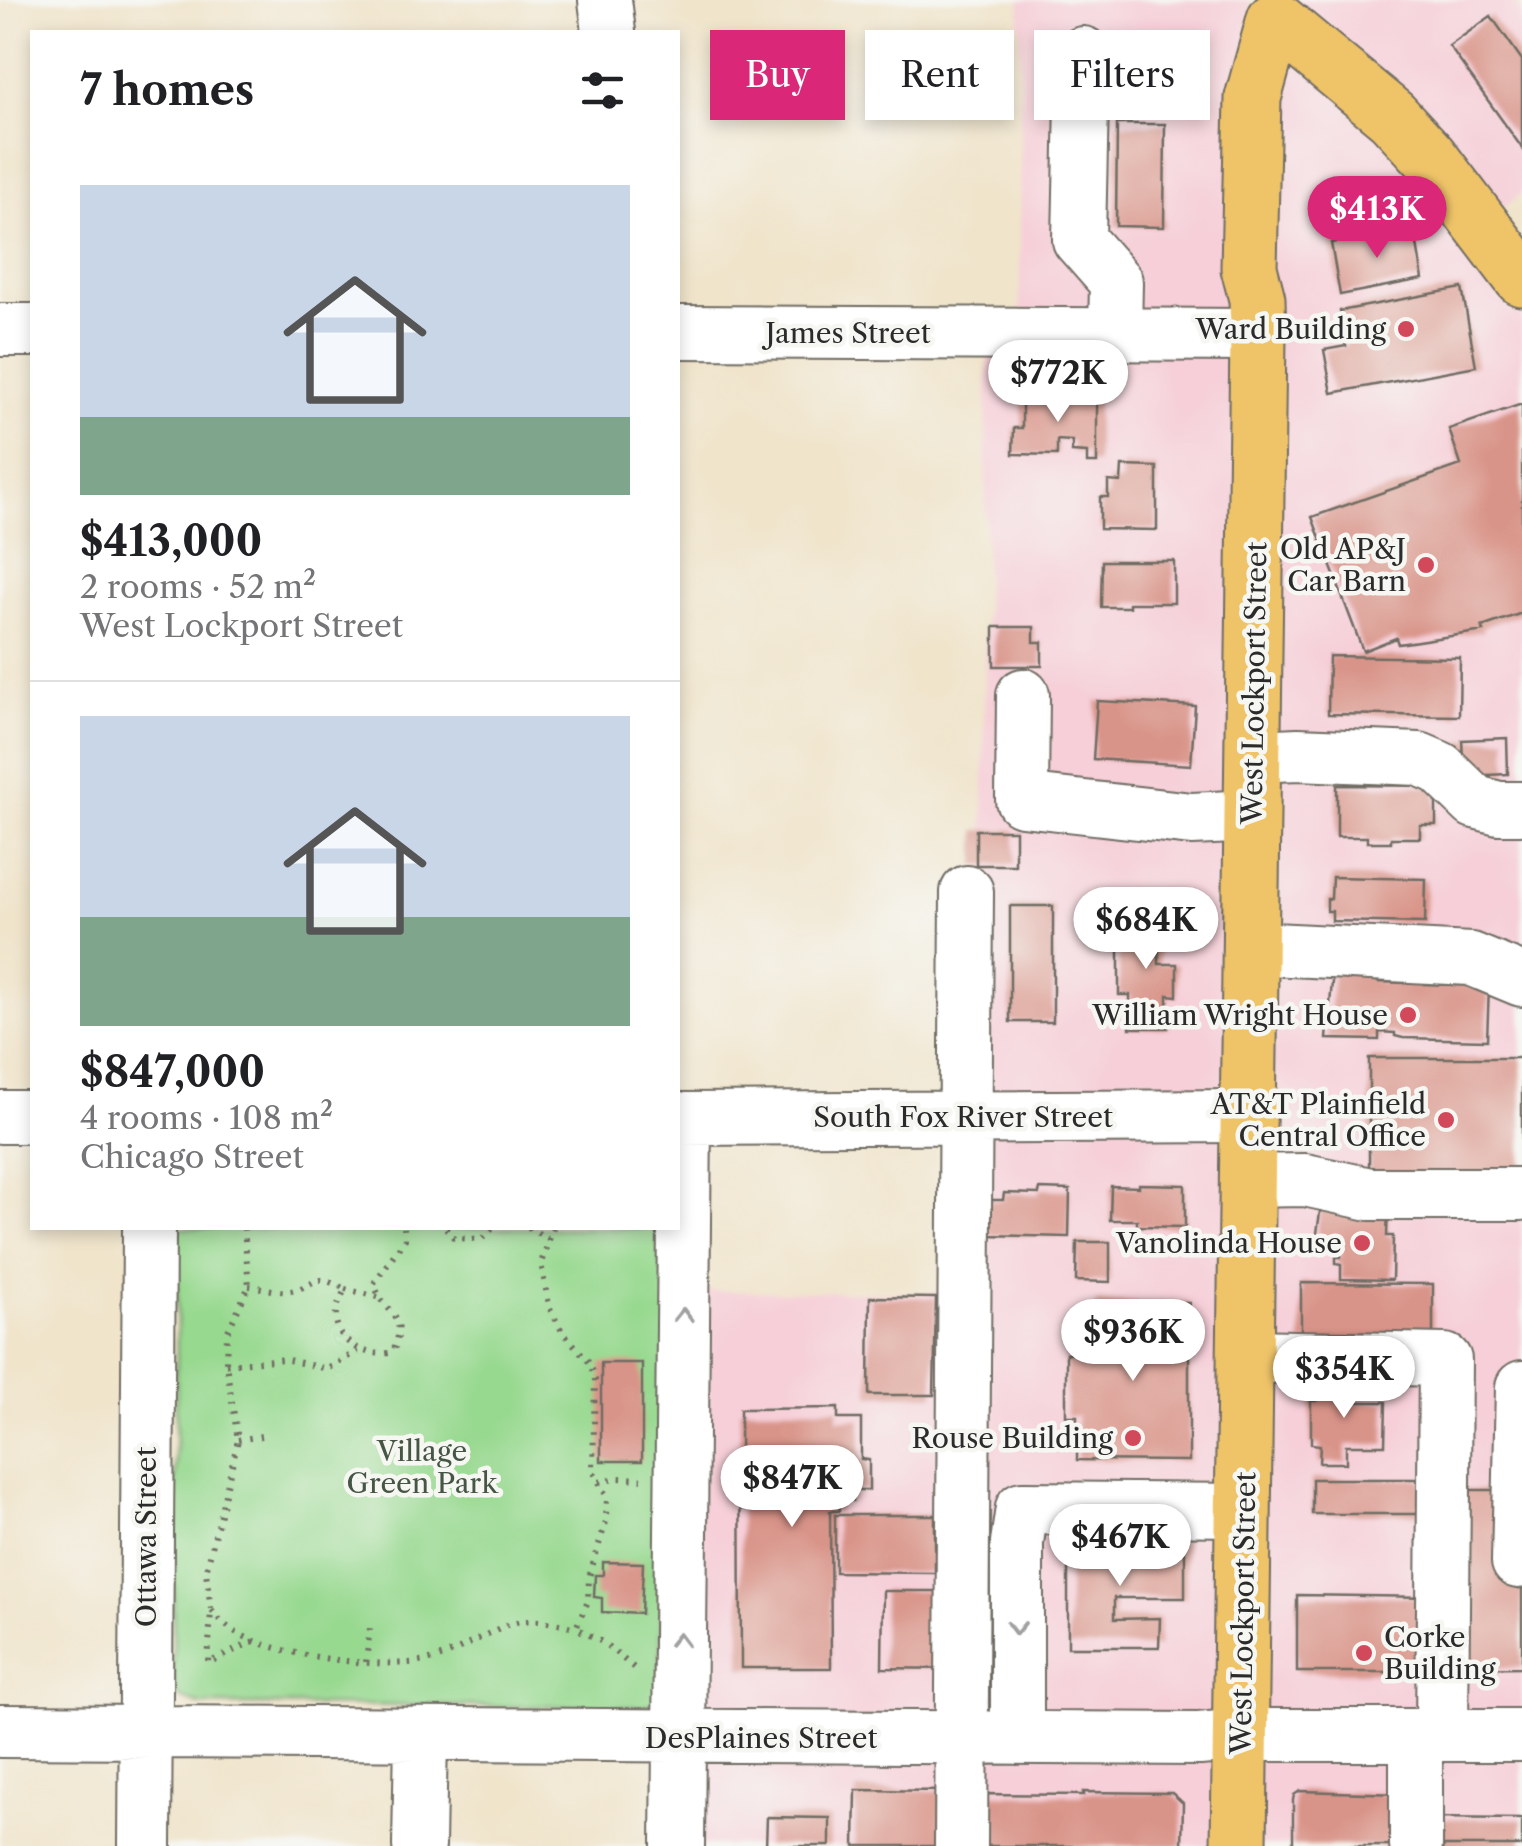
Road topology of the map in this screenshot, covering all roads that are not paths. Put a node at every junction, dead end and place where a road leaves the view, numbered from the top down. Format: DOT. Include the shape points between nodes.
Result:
graph roads {
  1 [pos="604,0"];
  2 [pos="1276,10"];
  3 [pos="609,30"];
  4 [pos="1081,120"];
  5 [pos="1522,278"];
  6 [pos="1257,317"];
  7 [pos="0,330"];
  8 [pos="30,330"];
  9 [pos="680,332"];
  10 [pos="1116,333"];
  11 [pos="1023,696"];
  12 [pos="1254,756"];
  13 [pos="1522,808"];
  14 [pos="1253,816"];
  15 [pos="968,892"];
  16 [pos="1251,948"];
  17 [pos="1522,980"];
  18 [pos="1249,1116"];
  19 [pos="0,1117"];
  20 [pos="30,1117"];
  21 [pos="966,1117"];
  22 [pos="681,1118"];
  23 [pos="1248,1180"];
  24 [pos="1522,1194"];
  25 [pos="149,1230"];
  26 [pos="1246,1356"];
  27 [pos="1445,1360"];
  28 [pos="1522,1372"];
  29 [pos="1522,1387"];
  30 [pos="1244,1510"];
  31 [pos="1518,1562"];
  32 [pos="0,1731"];
  33 [pos="145,1733"];
  34 [pos="1429,1734"];
  35 [pos="1242,1735"];
  36 [pos="1522,1735"];
  37 [pos="422,1736"];
  38 [pos="678,1737"];
  39 [pos="963,1738"];
  40 [pos="1017,1738"];
  41 [pos="144,1846"];
  42 [pos="420,1846"];
  43 [pos="678,1846"];
  44 [pos="961,1846"];
  45 [pos="1240,1846"];
  46 [pos="1416,1846"];
  1 -- 3 [label="street"];
  2 -- 5 [label="main road" via="1430,156"];
  2 -- 6 [label="main road, West Lockport Street" via="1286,105 1276,257"];
  4 -- 10 [label="street" via="1079,240 1116,282"];
  6 -- 10 [label="street, James Street"];
  6 -- 12 [label="main road, West Lockport Street"];
  7 -- 8 [label="street"];
  9 -- 10 [label="street, James Street"];
  11 -- 14 [label="street" via="1022,800 1192,819"];
  12 -- 13 [label="street" via="1419,759 1440,768 1475,802"];
  12 -- 14 [label="main road, West Lockport Street"];
  14 -- 16 [label="main road, West Lockport Street"];
  15 -- 21 [label="street"];
  16 -- 17 [label="street" via="1471,960"];
  16 -- 18 [label="main road, West Lockport Street"];
  18 -- 21 [label="street, South Fox River Street"];
  18 -- 23 [label="main road, West Lockport Street"];
  19 -- 20 [label="street"];
  21 -- 22 [label="street, South Fox River Street"];
  21 -- 39 [label="street"];
  38 -- 22 [label="street, one-way"];
  23 -- 24 [label="street" via="1306,1180 1370,1194"];
  23 -- 26 [label="main road, West Lockport Street"];
  25 -- 33 [label="street, Ottawa Street"];
  26 -- 27 [label="street"];
  26 -- 30 [label="main road, West Lockport Street"];
  27 -- 28 [label="street"];
  27 -- 34 [label="street"];
  29 -- 31 [label="street"];
  30 -- 35 [label="main road, West Lockport Street"];
  30 -- 40 [label="street, one-way" via="1022,1508"];
  32 -- 33 [label="street, DesPlaines Street"];
  33 -- 37 [label="street, DesPlaines Street"];
  33 -- 41 [label="street, Ottawa Street"];
  34 -- 35 [label="street, DesPlaines Street"];
  34 -- 36 [label="street, DesPlaines Street"];
  34 -- 46 [label="street"];
  35 -- 40 [label="street, DesPlaines Street"];
  35 -- 45 [label="main road, West Lockport Street"];
  37 -- 38 [label="street, DesPlaines Street"];
  37 -- 42 [label="street"];
  38 -- 39 [label="street, DesPlaines Street"];
  38 -- 43 [label="street"];
  39 -- 40 [label="street, DesPlaines Street"];
  39 -- 44 [label="street"];
}
